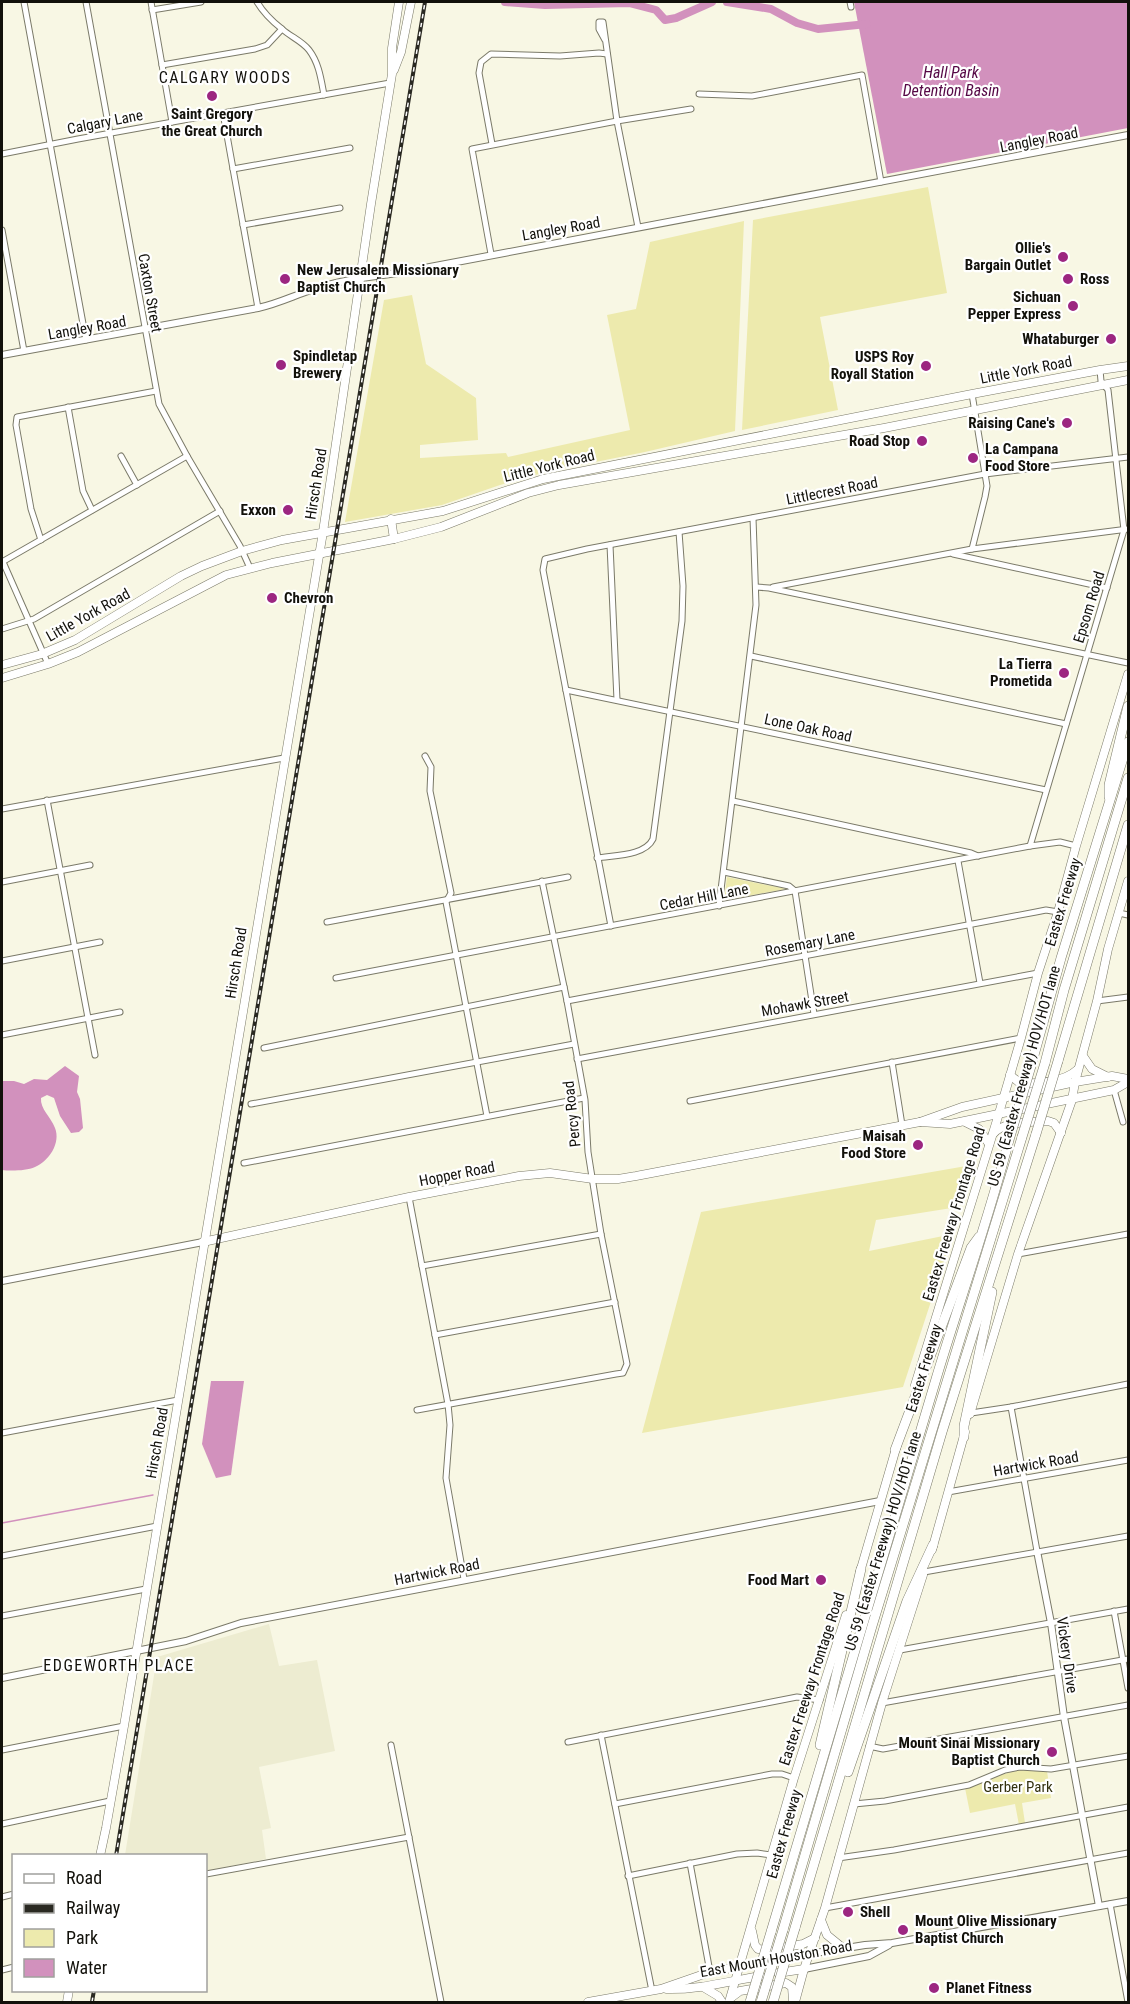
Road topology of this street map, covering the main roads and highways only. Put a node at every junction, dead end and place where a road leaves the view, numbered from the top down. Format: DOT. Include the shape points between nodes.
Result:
graph roads {
  1 [pos="398,3"];
  2 [pos="410,4"];
  3 [pos="392,74"];
  4 [pos="1128,366"];
  5 [pos="1128,380"];
  6 [pos="881,413"];
  7 [pos="884,428"];
  8 [pos="391,519"];
  9 [pos="322,532"];
  10 [pos="394,539"];
  11 [pos="319,553"];
  12 [pos="2,665"];
  13 [pos="1128,674"];
  14 [pos="2,678"];
  15 [pos="1128,706"];
  16 [pos="1128,742"];
  17 [pos="1128,778"];
  18 [pos="1109,806"];
  19 [pos="1128,825"];
  20 [pos="1128,881"];
  21 [pos="1083,1056"];
  22 [pos="1081,1065"];
  23 [pos="1010,1075"];
  24 [pos="1108,1077"];
  25 [pos="1128,1081"];
  26 [pos="1075,1082"];
  27 [pos="1003,1099"];
  28 [pos="1072,1100"];
  29 [pos="998,1115"];
  30 [pos="920,1122"];
  31 [pos="963,1122"];
  32 [pos="1061,1133"];
  33 [pos="992,1135"];
  34 [pos="989,1144"];
  35 [pos="1013,1203"];
  36 [pos="984,1230"];
  37 [pos="203,1242"];
  38 [pos="964,1437"];
  39 [pos="895,1450"];
  40 [pos="933,1545"];
  41 [pos="861,1569"];
  42 [pos="814,1785"];
  43 [pos="827,1821"];
  44 [pos="100,1854"];
  45 [pos="821,1920"];
  46 [pos="751,1927"];
  47 [pos="815,1938"];
  48 [pos="843,1948"];
  49 [pos="809,1954"];
  50 [pos="741,1965"];
  51 [pos="804,1970"];
  52 [pos="710,1972"];
  53 [pos="737,1980"];
  54 [pos="704,1986"];
  55 [pos="661,1989"];
  56 [pos="730,2000"];
  57 [pos="588,2002"];
  58 [pos="722,2002"];
  59 [pos="750,2002"];
  60 [pos="761,2002"];
  61 [pos="772,2002"];
  62 [pos="794,2002"];
  1 -- 3 [label="main road, Hirsch Road"];
  2 -- 3 [label="main road, Hirsch Road"];
  3 -- 9 [label="main road, Hirsch Road"];
  4 -- 6 [label="main road, Little York Road"];
  5 -- 7 [label="main road, Little York Road"];
  6 -- 7 [label="main road"];
  6 -- 8 [label="main road, Little York Road" via="543,479 443,511"];
  7 -- 10 [label="main road, Little York Road" via="558,485 441,527"];
  8 -- 9 [label="main road, Little York Road"];
  8 -- 10 [label="main road"];
  9 -- 11 [label="main road, Hirsch Road"];
  9 -- 12 [label="main road, Little York Road" via="242,551 201,566 75,640"];
  10 -- 11 [label="main road, Little York Road"];
  11 -- 14 [label="main road, Little York Road" via="226,575 78,652"];
  11 -- 37 [label="main road, Hirsch Road"];
  13 -- 23 [label="main road, Eastex Freeway Frontage Road"];
  15 -- 18 [label="highway" via="1109,785"];
  16 -- 18 [label="highway, Eastex Freeway"];
  17 -- 60 [label="highway, US 59 (Eastex Freeway) HOV/HOT lane, bridge"];
  18 -- 36 [label="highway, Eastex Freeway, bridge" via="1061,958"];
  19 -- 35 [label="highway, bridge"];
  20 -- 21 [label="main road"];
  21 -- 22 [label="main road"];
  21 -- 24 [label="main road" via="1092,1069"];
  22 -- 23 [label="main road" via="1070,1076 1038,1083 1021,1084"];
  22 -- 26 [label="main road"];
  23 -- 27 [label="main road, Eastex Freeway Frontage Road"];
  24 -- 25 [label="main road, Hopper Road"];
  24 -- 26 [label="main road, Hopper Road"];
  25 -- 28 [label="main road, Hopper Road" via="1114,1090"];
  26 -- 27 [label="main road, Hopper Road"];
  26 -- 28 [label="main road"];
  27 -- 29 [label="main road, Eastex Freeway Frontage Road"];
  27 -- 30 [label="main road, Hopper Road" via="962,1107"];
  28 -- 29 [label="main road, Hopper Road"];
  28 -- 32 [label="main road"];
  29 -- 31 [label="main road, Hopper Road"];
  29 -- 33 [label="main road, Eastex Freeway Frontage Road"];
  30 -- 31 [label="main road, Hopper Road"];
  30 -- 37 [label="main road, Hopper Road" via="618,1179 535,1174"];
  31 -- 34 [label="main road" via="979,1129"];
  32 -- 33 [label="main road" via="1048,1121 1005,1125"];
  32 -- 38 [label="main road" via="1018,1254"];
  33 -- 34 [label="main road, Eastex Freeway Frontage Road"];
  34 -- 39 [label="main road, Eastex Freeway Frontage Road"];
  35 -- 38 [label="highway"];
  35 -- 43 [label="highway"];
  36 -- 39 [label="highway" via="971,1248"];
  36 -- 42 [label="highway, Eastex Freeway"];
  37 -- 44 [label="main road, Hirsch Road"];
  38 -- 40 [label="main road"];
  39 -- 41 [label="main road, Eastex Freeway Frontage Road"];
  40 -- 43 [label="highway" via="907,1601 837,1808"];
  40 -- 45 [label="main road" via="869,1746"];
  41 -- 42 [label="highway"];
  41 -- 46 [label="main road, Eastex Freeway Frontage Road"];
  42 -- 59 [label="highway, Eastex Freeway, bridge"];
  43 -- 61 [label="highway, bridge"];
  45 -- 47 [label="main road"];
  45 -- 48 [label="main road" via="827,1935"];
  46 -- 47 [label="main road" via="758,1949 803,1944"];
  46 -- 50 [label="main road, Eastex Freeway Frontage Road"];
  47 -- 49 [label="main road"];
  49 -- 50 [label="main road, East Mount Houston Road"];
  49 -- 51 [label="main road"];
  50 -- 52 [label="main road, East Mount Houston Road"];
  50 -- 53 [label="main road, Eastex Freeway Frontage Road"];
  51 -- 53 [label="main road, East Mount Houston Road"];
  51 -- 62 [label="main road"];
  52 -- 54 [label="main road"];
  52 -- 55 [label="main road, East Mount Houston Road"];
  53 -- 54 [label="main road, East Mount Houston Road"];
  53 -- 56 [label="main road, Eastex Freeway Frontage Road"];
  54 -- 55 [label="main road, East Mount Houston Road"];
  54 -- 58 [label="main road"];
  55 -- 57 [label="main road, East Mount Houston Road"];
  56 -- 62 [label="main road" via="740,1991 786,1983 792,1987"];
}
